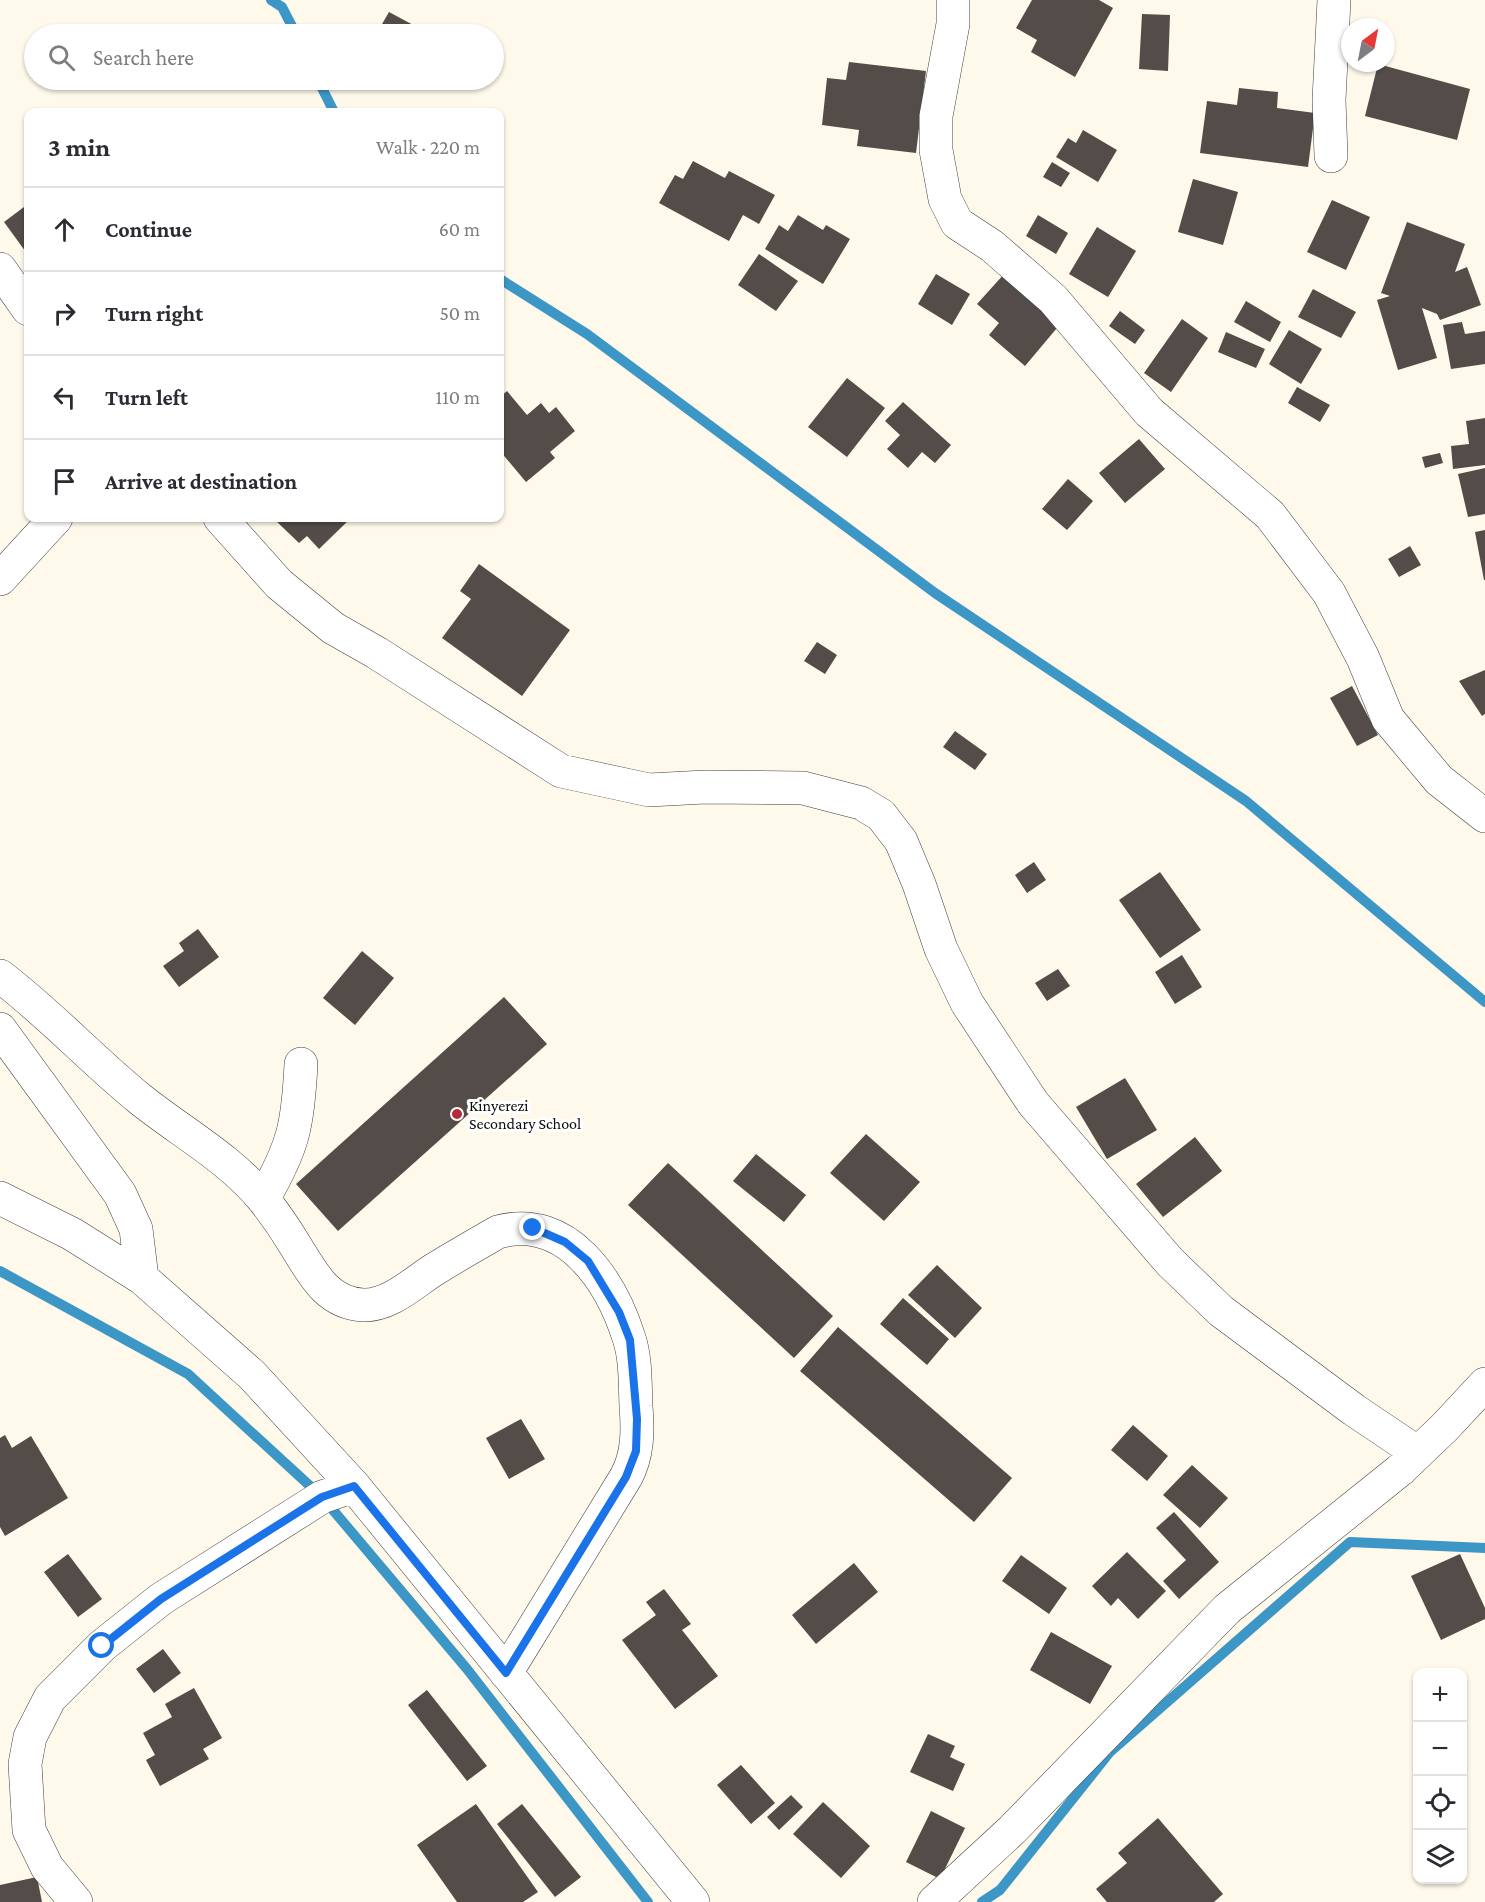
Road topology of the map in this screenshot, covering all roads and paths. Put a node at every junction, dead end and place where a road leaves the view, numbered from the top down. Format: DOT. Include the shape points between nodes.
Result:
graph roads {
  1 [pos="953,0"];
  2 [pos="1334,0"];
  3 [pos="1331,156"];
  4 [pos="0,269"];
  5 [pos="24,303"];
  6 [pos="52,522"];
  7 [pos="223,522"];
  8 [pos="0,579"];
  9 [pos="1485,816"];
  10 [pos="0,976"];
  11 [pos="0,1029"];
  12 [pos="301,1064"];
  13 [pos="0,1198"];
  14 [pos="263,1199"];
  15 [pos="142,1278"];
  16 [pos="1485,1384"];
  17 [pos="1418,1453"];
  18 [pos="354,1486"];
  19 [pos="506,1673"];
  20 [pos="76,1902"];
  21 [pos="693,1902"];
  22 [pos="934,1902"];
  1 -- 9 [label="street" via="953,24 936,116 936,150 945,199 957,222 992,246 1053,299 1149,412 1270,515 1329,593 1363,658 1388,719 1439,780"];
  2 -- 3 [label="street" via="1329,99"];
  4 -- 5 [label="street"];
  6 -- 8 [label="street"];
  7 -- 17 [label="street" via="279,584 333,628 377,652 561,771 649,790 803,788 861,803 881,815 901,841 941,949 967,1003 1033,1103 1170,1262 1221,1311"];
  10 -- 14 [label="street" via="107,1072 204,1146"];
  11 -- 15 [label="street" via="120,1194 136,1229"];
  12 -- 14 [label="street" via="293,1138"];
  13 -- 15 [label="street" via="72,1234"];
  14 -- 19 [label="street" via="311,1273 331,1295 343,1301 365,1305 390,1298 498,1232 524,1227 545,1231 575,1249 596,1272 619,1312 630,1340 635,1379 636,1451 632,1466"];
  15 -- 18 [label="street" via="252,1375"];
  16 -- 17 [label="street"];
  17 -- 22 [label="street" via="1227,1610 1012,1830"];
  18 -- 19 [label="street"];
  18 -- 20 [label="street" via="322,1497 161,1599 102,1646 50,1698 30,1737 25,1764 28,1830 47,1867"];
  19 -- 21 [label="street"];
}
